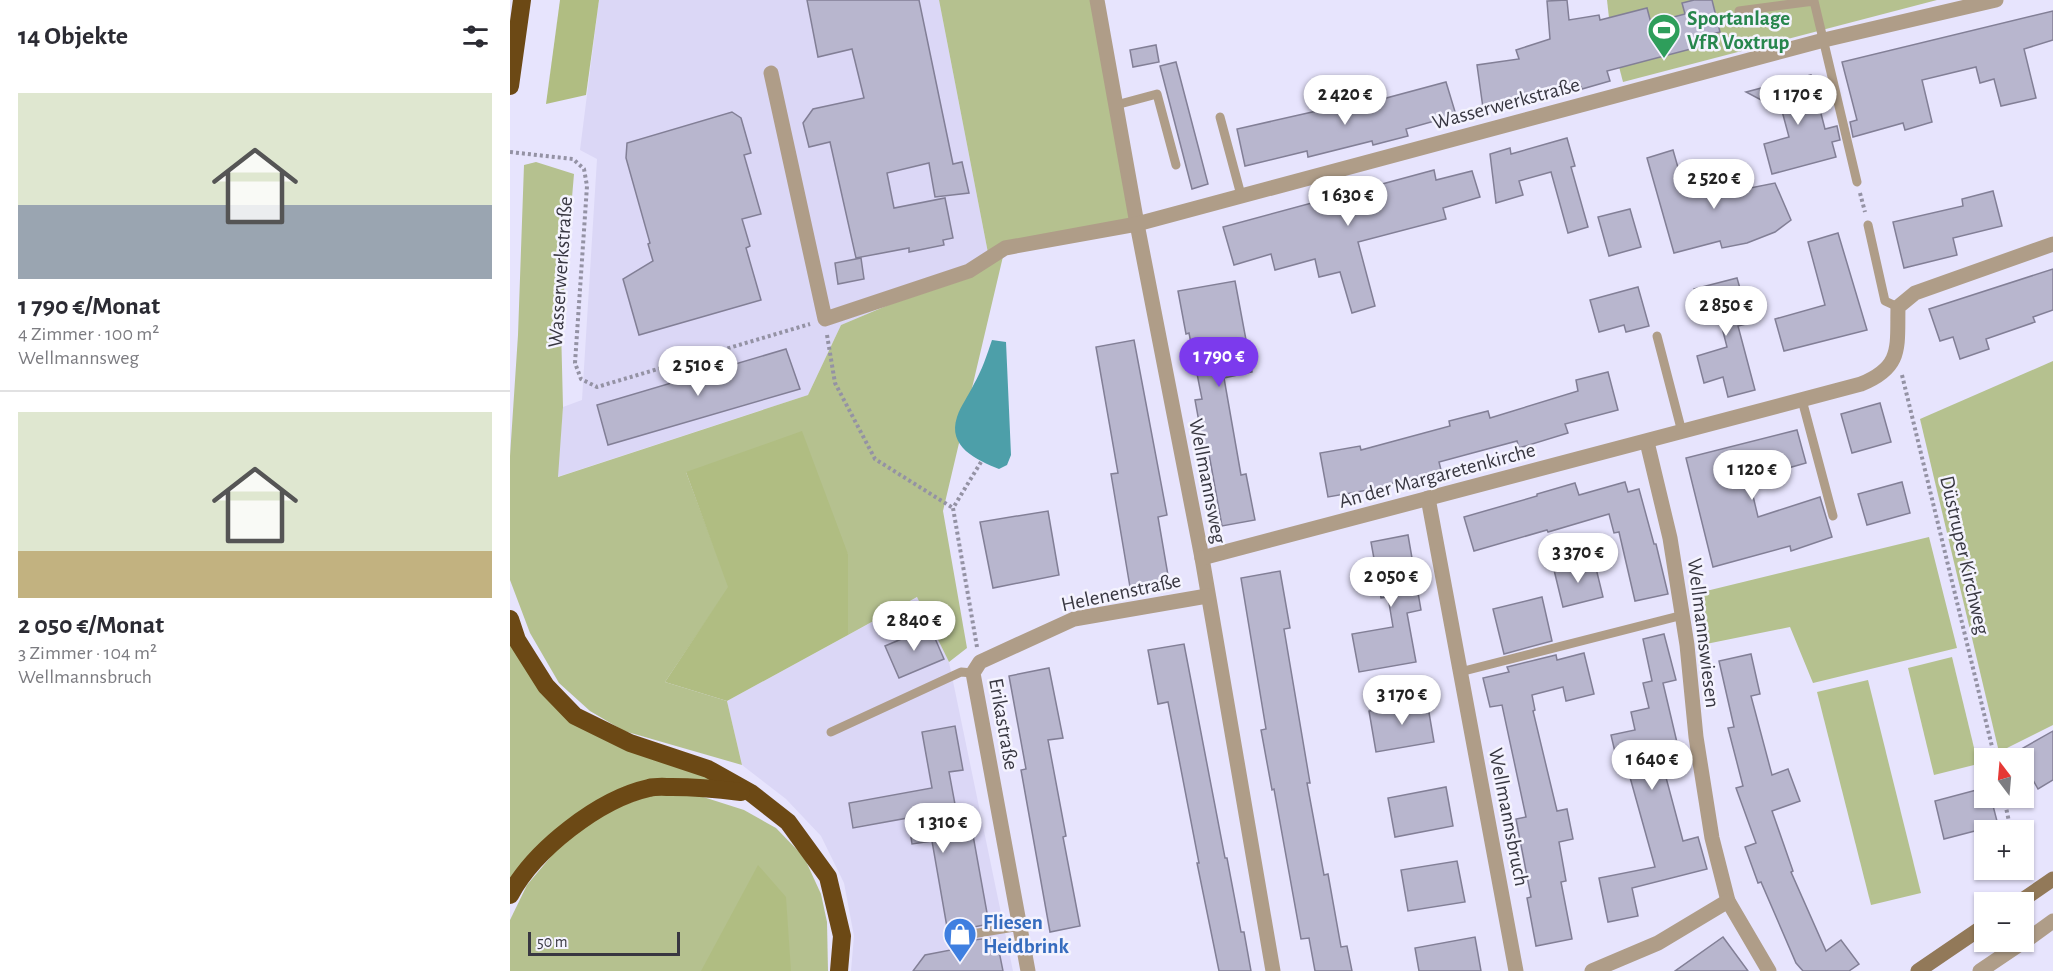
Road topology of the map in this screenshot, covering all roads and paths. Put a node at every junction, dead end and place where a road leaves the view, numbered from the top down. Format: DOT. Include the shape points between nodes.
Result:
graph roads {
  1 [pos="522,0"];
  2 [pos="1097,0"];
  3 [pos="1995,0"];
  4 [pos="1739,11"];
  5 [pos="1824,40"];
  6 [pos="771,73"];
  7 [pos="510,86"];
  8 [pos="1116,105"];
  9 [pos="1220,117"];
  10 [pos="510,152"];
  11 [pos="1176,165"];
  12 [pos="1857,182"];
  13 [pos="1240,195"];
  14 [pos="1137,224"];
  15 [pos="1868,225"];
  16 [pos="2053,244"];
  17 [pos="1898,307"];
  18 [pos="825,319"];
  19 [pos="1657,336"];
  20 [pos="1891,365"];
  21 [pos="1802,400"];
  22 [pos="1682,432"];
  23 [pos="1647,442"];
  24 [pos="981,462"];
  25 [pos="1428,498"];
  26 [pos="953,508"];
  27 [pos="1833,516"];
  28 [pos="1202,558"];
  29 [pos="1207,596"];
  30 [pos="1683,615"];
  31 [pos="510,619"];
  32 [pos="976,668"];
  33 [pos="1460,672"];
  34 [pos="831,732"];
  35 [pos="1992,748"];
  36 [pos="751,794"];
  37 [pos="2053,879"];
  38 [pos="2034,892"];
  39 [pos="510,895"];
  40 [pos="1728,901"];
  41 [pos="2053,921"];
  42 [pos="1020,926"];
  43 [pos="1974,933"];
  44 [pos="2034,934"];
  45 [pos="966,935"];
  46 [pos="2008,952"];
  47 [pos="839,971"];
  48 [pos="1028,971"];
  49 [pos="1272,971"];
  50 [pos="1516,971"];
  51 [pos="1592,971"];
  52 [pos="1769,971"];
  53 [pos="1918,971"];
  54 [pos="1980,971"];
  1 -- 7 [label="highway"];
  2 -- 8 [label="street, Wellmannsweg"];
  3 -- 5 [label="street, Wasserwerkstraße"];
  4 -- 5 [label="lane" via="1814,1"];
  5 -- 12 [label="lane"];
  5 -- 13 [label="street, Wasserwerkstraße"];
  6 -- 18 [label="street"];
  8 -- 11 [label="lane" via="1157,94"];
  8 -- 14 [label="street, Wellmannsweg"];
  9 -- 13 [label="lane"];
  10 -- 18 [label="path, Wasserwerkstraße" via="573,159 584,169 587,186 575,363 581,379 597,387"];
  12 -- 15 [label="path"];
  13 -- 14 [label="street, Wasserwerkstraße"];
  14 -- 18 [label="street, Wasserwerkstraße" via="1005,248 969,272"];
  14 -- 28 [label="street, Wellmannsweg"];
  15 -- 17 [label="lane" via="1885,302"];
  16 -- 17 [label="street" via="1915,293"];
  17 -- 20 [label="street" via="1897,350"];
  18 -- 26 [label="path" via="835,383 875,459"];
  19 -- 22 [label="lane"];
  20 -- 21 [label="street, An der Margaretenkirche" via="1877,378"];
  20 -- 35 [label="path, Düstruper Kirchweg" via="1904,376"];
  21 -- 22 [label="street, An der Margaretenkirche"];
  21 -- 27 [label="lane"];
  22 -- 23 [label="street, An der Margaretenkirche"];
  23 -- 25 [label="street, An der Margaretenkirche"];
  23 -- 30 [label="street, Wellmannswiesen"];
  24 -- 26 [label="path"];
  25 -- 28 [label="street, An der Margaretenkirche"];
  25 -- 33 [label="street, Wellmannsbruch"];
  26 -- 32 [label="path"];
  28 -- 29 [label="street, Wellmannsweg"];
  29 -- 32 [label="street, Helenenstraße" via="1074,620"];
  29 -- 49 [label="street, Wellmannsweg"];
  30 -- 33 [label="lane"];
  30 -- 40 [label="street, Wellmannswiesen" via="1696,737 1712,838"];
  31 -- 36 [label="highway" via="517,640 546,686 575,716 630,743 708,769"];
  32 -- 34 [label="lane"];
  32 -- 42 [label="street, Erikastraße"];
  33 -- 50 [label="street, Wellmannsbruch"];
  36 -- 39 [label="highway" via="701,787 650,788 604,805 563,834 518,881"];
  36 -- 47 [label="highway" via="788,822 828,877 842,936"];
  37 -- 38 [label="street"];
  40 -- 51 [label="street" via="1658,943"];
  40 -- 52 [label="street, Wellmannswiesen"];
  41 -- 44 [label="street"];
  42 -- 45 [label="lane"];
  42 -- 48 [label="street, Erikastraße"];
  43 -- 53 [label="street"];
  46 -- 54 [label="street"];
}
